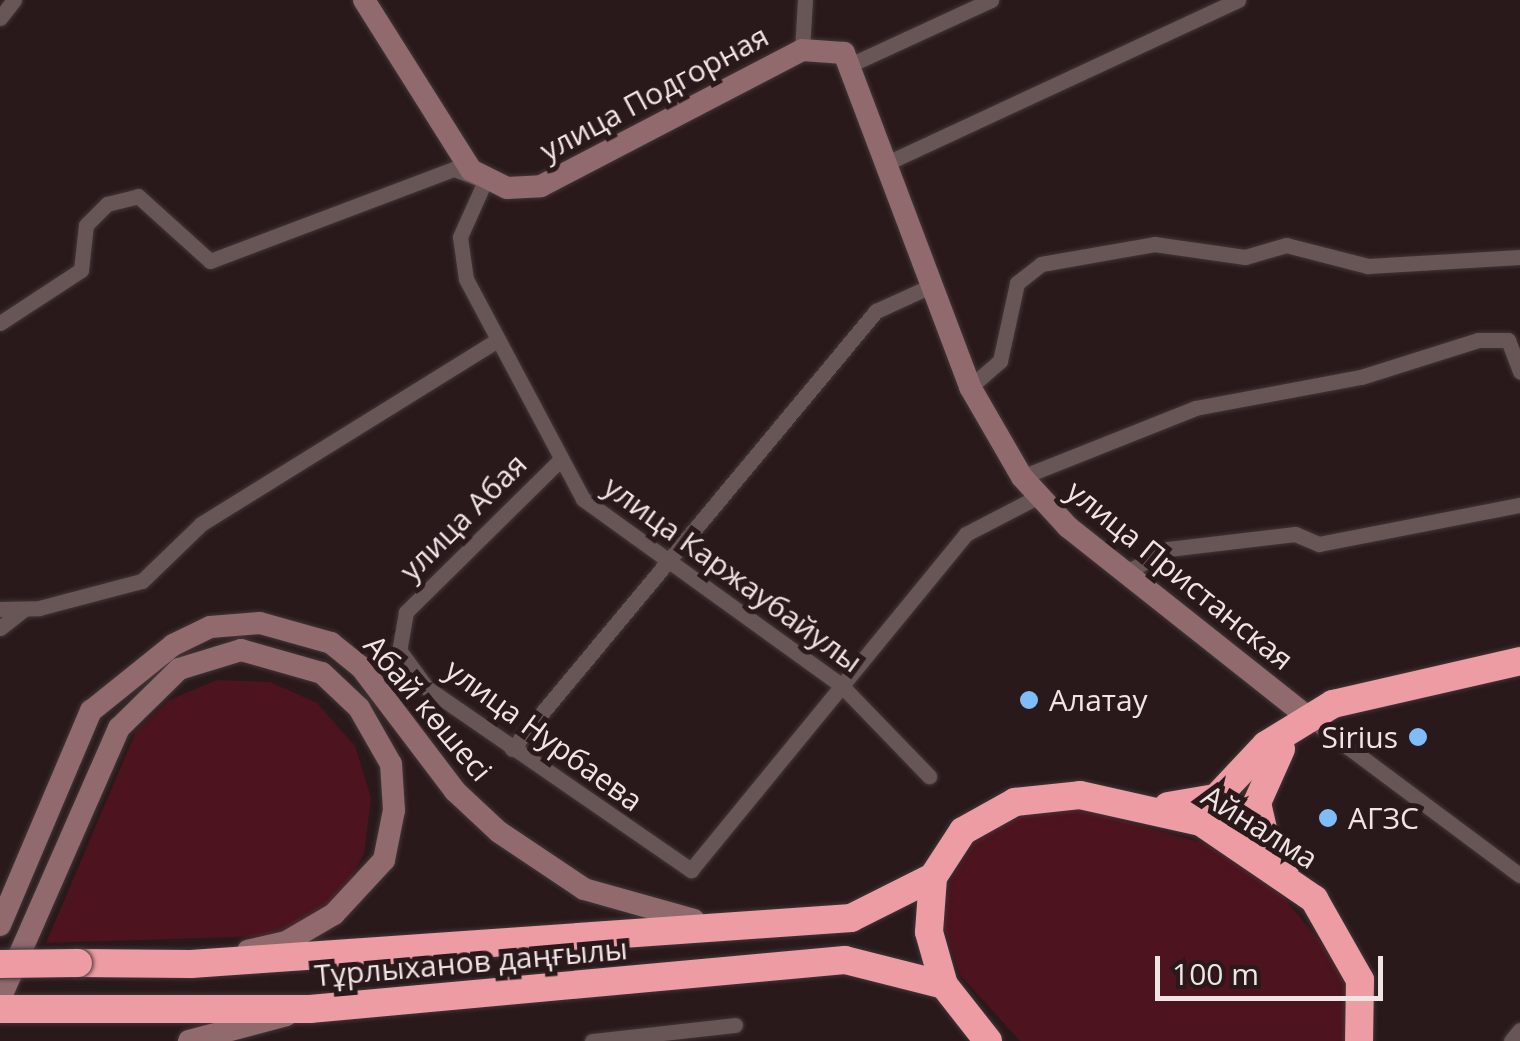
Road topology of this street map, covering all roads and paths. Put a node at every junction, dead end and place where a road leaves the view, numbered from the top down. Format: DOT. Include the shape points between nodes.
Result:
graph roads {
  1 [pos="14,0"];
  2 [pos="364,0"];
  3 [pos="804,0"];
  4 [pos="991,0"];
  5 [pos="1238,0"];
  6 [pos="0,18"];
  7 [pos="802,50"];
  8 [pos="854,63"];
  9 [pos="889,162"];
  10 [pos="484,182"];
  11 [pos="1520,258"];
  12 [pos="933,285"];
  13 [pos="0,322"];
  14 [pos="494,342"];
  15 [pos="1520,372"];
  16 [pos="970,387"];
  17 [pos="558,462"];
  18 [pos="1022,477"];
  19 [pos="1038,497"];
  20 [pos="1520,505"];
  21 [pos="665,560"];
  22 [pos="1125,573"];
  23 [pos="0,608"];
  24 [pos="23,610"];
  25 [pos="406,612"];
  26 [pos="0,628"];
  27 [pos="1520,661"];
  28 [pos="841,685"];
  29 [pos="1309,718"];
  30 [pos="512,749"];
  31 [pos="928,776"];
  32 [pos="1158,807"];
  33 [pos="1520,874"];
  34 [pos="933,877"];
  35 [pos="1314,899"];
  36 [pos="0,925"];
  37 [pos="772,926"];
  38 [pos="0,964"];
  39 [pos="191,964"];
  40 [pos="944,986"];
  41 [pos="0,999"];
  42 [pos="0,1009"];
  43 [pos="310,1010"];
  44 [pos="735,1025"];
  45 [pos="1520,1030"];
  46 [pos="1364,1035"];
  47 [pos="986,1040"];
  48 [pos="189,1041"];
  49 [pos="592,1041"];
  50 [pos="1511,1041"];
  1 -- 6 [label="street"];
  2 -- 10 [label="main road"];
  3 -- 7 [label="street"];
  4 -- 8 [label="street"];
  5 -- 9 [label="street"];
  7 -- 8 [label="main road, улица Подгорная" via="832,48"];
  7 -- 10 [label="main road, улица Подгорная" via="540,186"];
  8 -- 9 [label="main road, улица Пристанская"];
  9 -- 12 [label="main road, улица Пристанская"];
  10 -- 13 [label="street" via="454,169 210,261 138,196 107,204 86,225 81,270"];
  10 -- 14 [label="street, улица Каржаубайулы" via="465,217 461,257"];
  11 -- 16 [label="street" via="1368,266 1286,245 1245,256 1154,244 1042,264 1017,283 1000,362"];
  12 -- 16 [label="main road, улица Пристанская"];
  12 -- 21 [label="street" via="876,311"];
  14 -- 17 [label="street, улица Каржаубайулы"];
  14 -- 24 [label="street" via="201,524 142,581"];
  15 -- 18 [label="street" via="1508,340 1478,340 1362,377 1195,408"];
  16 -- 18 [label="main road, улица Пристанская"];
  17 -- 21 [label="street, улица Каржаубайулы" via="583,500"];
  17 -- 25 [label="street, улица Абая"];
  18 -- 19 [label="main road, улица Пристанская"];
  19 -- 22 [label="main road, улица Пристанская"];
  19 -- 28 [label="street" via="966,534"];
  20 -- 22 [label="street" via="1318,544 1294,534 1168,548"];
  21 -- 28 [label="street, улица Каржаубайулы"];
  21 -- 30 [label="street"];
  22 -- 29 [label="main road, улица Пристанская"];
  23 -- 24 [label="street"];
  24 -- 26 [label="street"];
  25 -- 30 [label="street, улица Нурбаева" via="397,629 413,671"];
  27 -- 29 [label="highway" via="1380,690"];
  28 -- 30 [label="street, улица Нурбаева" via="702,868 680,867"];
  28 -- 31 [label="street, улица Каржаубайулы"];
  29 -- 32 [label="highway" via="1266,745 1216,798"];
  29 -- 33 [label="street, улица Пристанская"];
  29 -- 35 [label="highway" via="1279,752 1256,803 1265,839"];
  32 -- 34 [label="highway, Айналма" via="1080,795 1015,802 963,832"];
  32 -- 35 [label="highway, Айналма" via="1201,822"];
  34 -- 37 [label="highway, Тұрлыханов даңғылы" via="851,918"];
  34 -- 40 [label="highway, Айналма" via="928,932"];
  35 -- 46 [label="highway, Айналма" via="1360,980"];
  36 -- 37 [label="main road, Абай көшесі" via="91,711 173,646 210,627 260,623 332,643 361,666 454,791 584,889 671,918"];
  37 -- 39 [label="highway, Тұрлыханов даңғылы"];
  38 -- 39 [label="highway, Тұрлыханов даңғылы, bridge"];
  39 -- 41 [label="main road, Абай көшесі" via="286,942 334,914 384,860 394,810 390,764 360,708 322,673 241,650 179,669 119,728"];
  40 -- 43 [label="highway, Тұрлыханов даңғылы" via="845,960"];
  40 -- 47 [label="highway, Айналма"];
  42 -- 43 [label="highway, Тұрлыханов даңғылы"];
  43 -- 48 [label="main road"];
  44 -- 49 [label="street"];
  45 -- 50 [label="street"];
}
